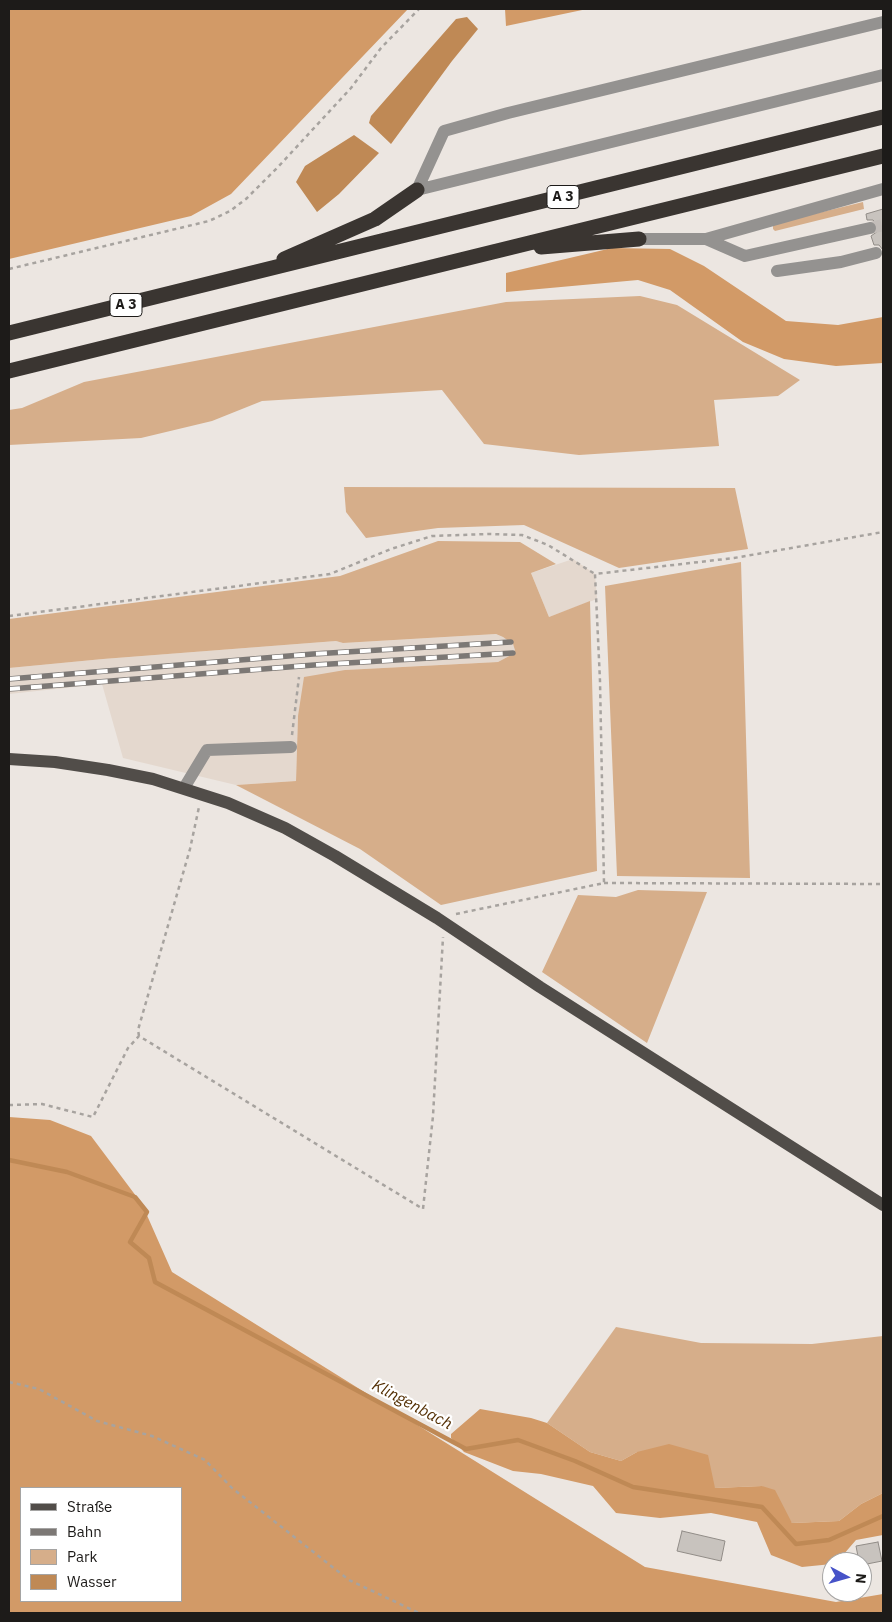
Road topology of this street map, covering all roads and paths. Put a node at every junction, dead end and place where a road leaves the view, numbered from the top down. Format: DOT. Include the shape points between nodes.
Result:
graph roads {
  1 [pos="419,9"];
  2 [pos="883,22"];
  3 [pos="883,75"];
  4 [pos="883,118"];
  5 [pos="883,156"];
  6 [pos="883,189"];
  7 [pos="416,190"];
  8 [pos="870,228"];
  9 [pos="639,239"];
  10 [pos="706,239"];
  11 [pos="494,251"];
  12 [pos="876,253"];
  13 [pos="9,269"];
  14 [pos="777,271"];
  15 [pos="244,276"];
  16 [pos="9,333"];
  17 [pos="9,370"];
  18 [pos="883,532"];
  19 [pos="596,574"];
  20 [pos="9,616"];
  21 [pos="299,677"];
  22 [pos="291,746"];
  23 [pos="9,759"];
  24 [pos="184,788"];
  25 [pos="204,794"];
  26 [pos="604,883"];
  27 [pos="883,884"];
  28 [pos="440,921"];
  29 [pos="139,1036"];
  30 [pos="9,1105"];
  31 [pos="883,1205"];
  32 [pos="9,1382"];
  33 [pos="419,1613"];
  1 -- 13 [label="path" via="278,167 230,211 209,221"];
  2 -- 7 [label="lane" via="444,131"];
  3 -- 7 [label="lane"];
  4 -- 15 [label="highway, A 3"];
  5 -- 11 [label="highway, A 3"];
  6 -- 10 [label="lane"];
  7 -- 15 [label="highway" via="375,219"];
  8 -- 10 [label="lane" via="745,256"];
  9 -- 10 [label="lane"];
  9 -- 11 [label="highway"];
  11 -- 17 [label="highway, A 3"];
  12 -- 14 [label="lane" via="841,262"];
  15 -- 16 [label="highway, A 3"];
  18 -- 19 [label="path" via="734,558"];
  19 -- 20 [label="path" via="548,545 522,535 432,536 330,574"];
  19 -- 26 [label="path"];
  21 -- 22 [label="path"];
  22 -- 24 [label="lane" via="207,750"];
  23 -- 24 [label="main road" via="108,770"];
  24 -- 25 [label="main road"];
  25 -- 28 [label="main road" via="285,828"];
  25 -- 29 [label="path" via="138,1030"];
  26 -- 27 [label="path"];
  26 -- 28 [label="path"];
  28 -- 29 [label="path" via="433,1116 423,1209"];
  28 -- 31 [label="main road"];
  29 -- 30 [label="path" via="128,1048 93,1117 42,1104"];
  32 -- 33 [label="path" via="39,1389 97,1421 152,1436 205,1460 232,1488 349,1580"];
}
